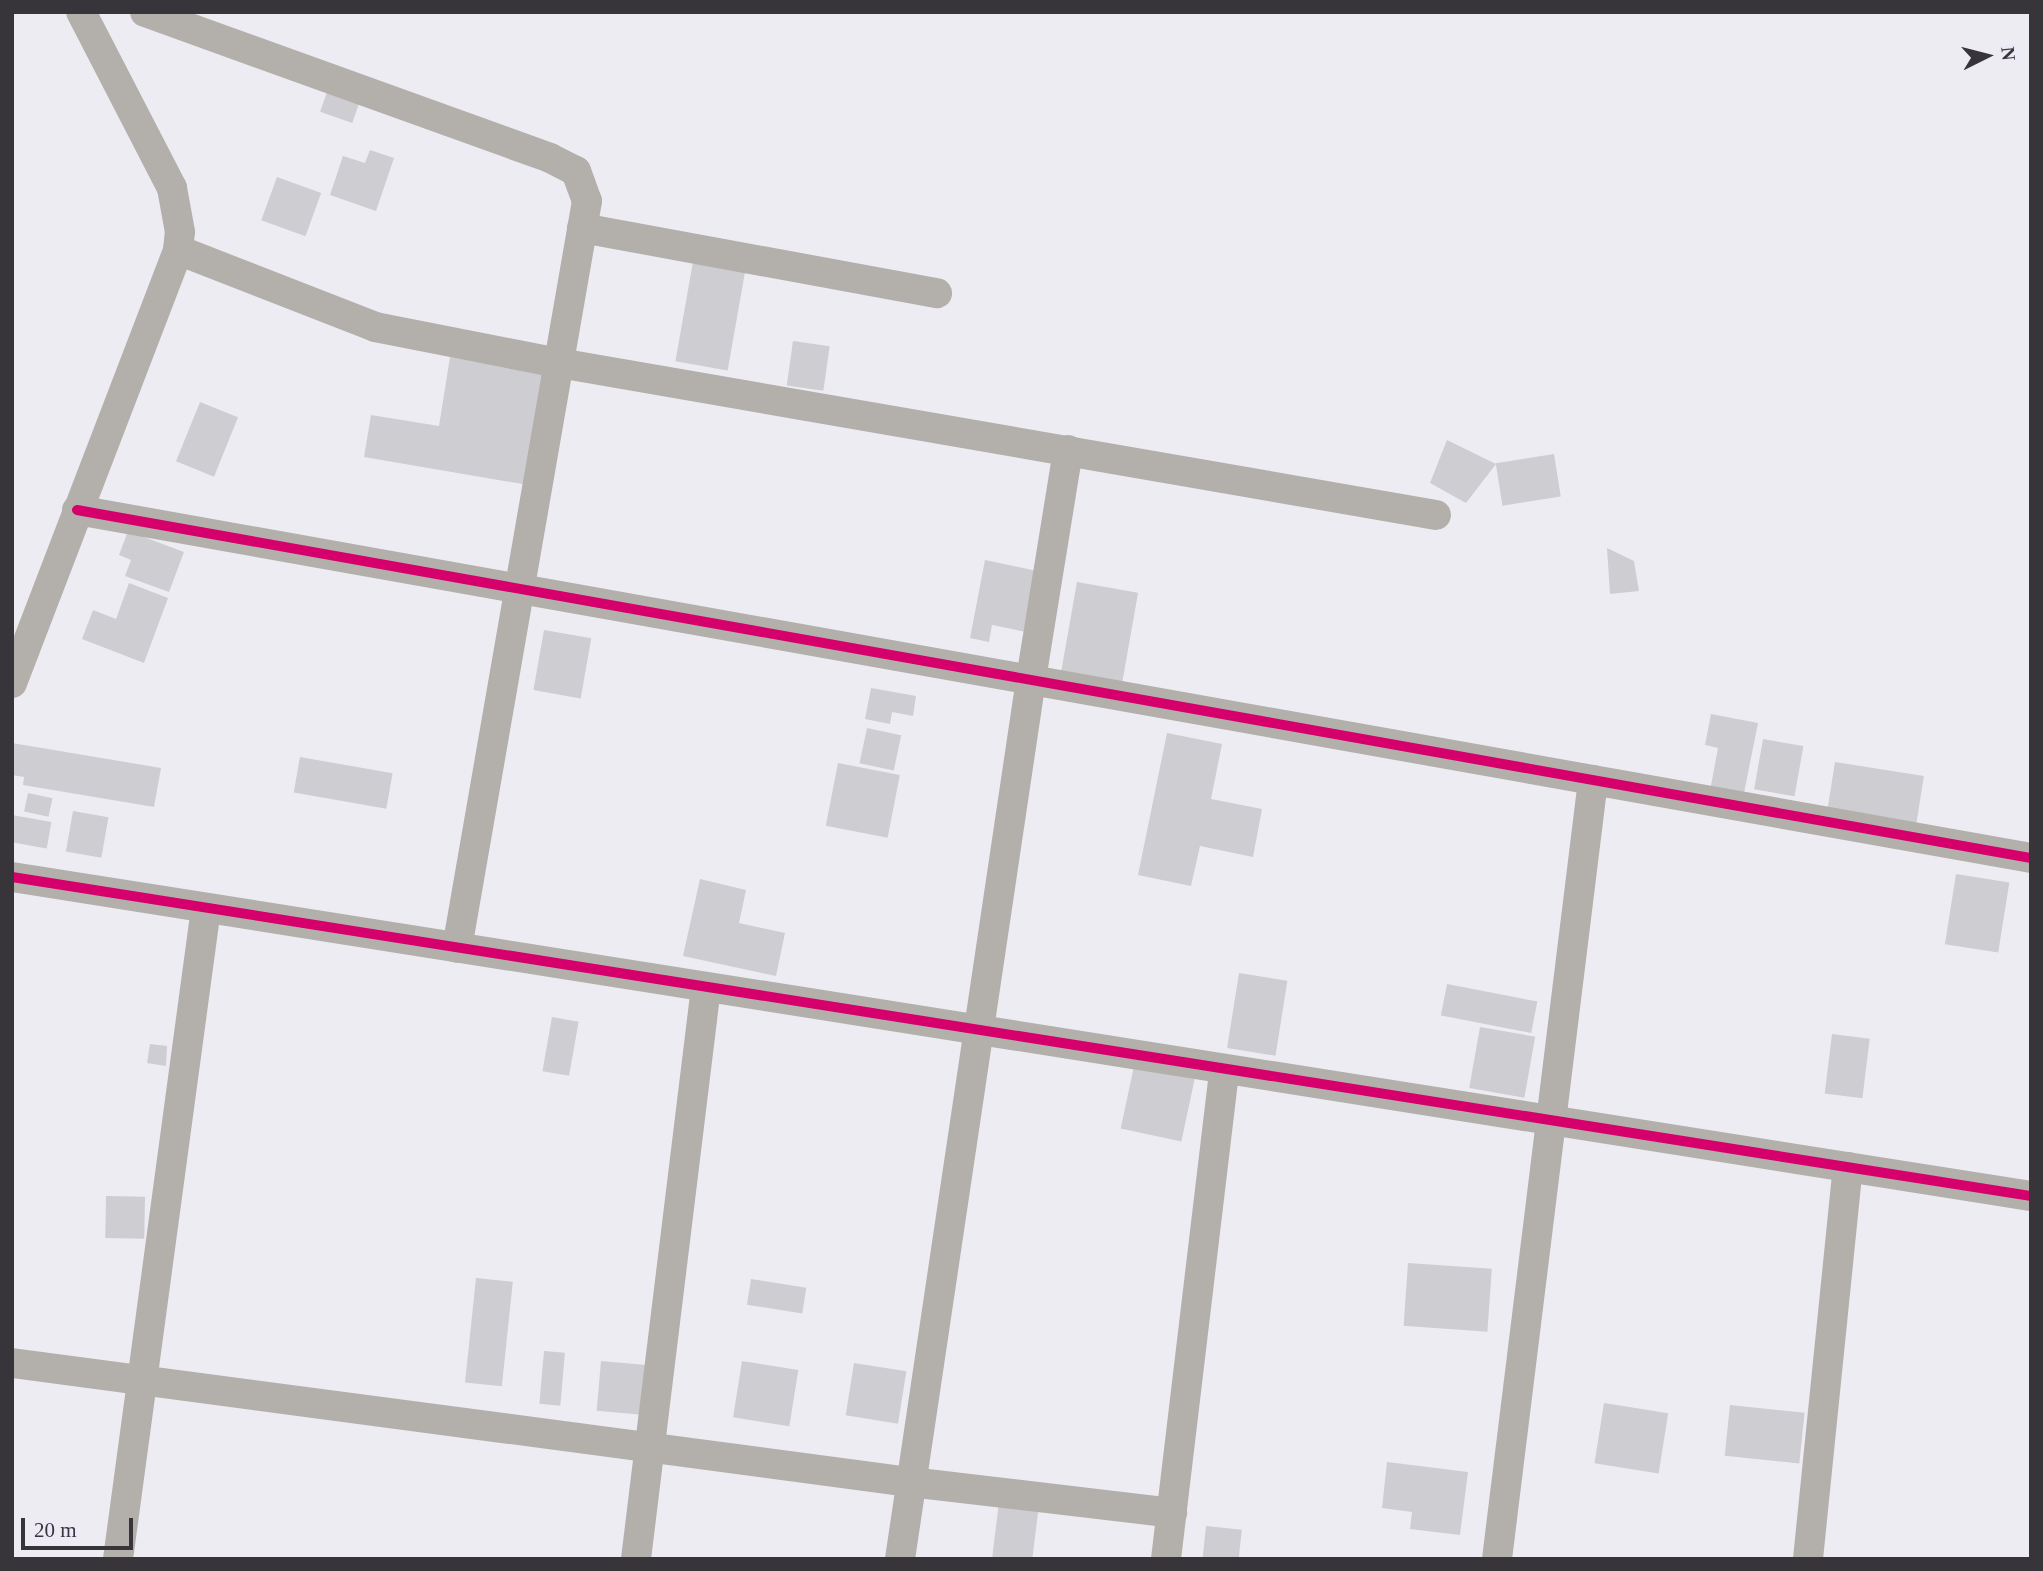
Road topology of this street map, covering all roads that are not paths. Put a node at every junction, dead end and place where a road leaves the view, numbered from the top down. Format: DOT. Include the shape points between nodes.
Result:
graph roads {
  1 [pos="81,12"];
  2 [pos="145,12"];
  3 [pos="582,229"];
  4 [pos="178,250"];
  5 [pos="937,293"];
  6 [pos="559,363"];
  7 [pos="1068,450"];
  8 [pos="77,510"];
  9 [pos="1436,515"];
  10 [pos="517,588"];
  11 [pos="1031,680"];
  12 [pos="12,683"];
  13 [pos="1593,779"];
  14 [pos="2031,858"];
  15 [pos="12,877"];
  16 [pos="206,908"];
  17 [pos="457,948"];
  18 [pos="706,987"];
  19 [pos="979,1030"];
  20 [pos="1224,1069"];
  21 [pos="1552,1120"];
  22 [pos="1848,1167"];
  23 [pos="2030,1196"];
  24 [pos="12,1363"];
  25 [pos="143,1380"];
  26 [pos="650,1448"];
  27 [pos="911,1482"];
  28 [pos="1172,1513"];
  29 [pos="118,1559"];
  30 [pos="636,1559"];
  31 [pos="900,1559"];
  32 [pos="1166,1559"];
  33 [pos="1497,1559"];
  34 [pos="1808,1559"];
  1 -- 4 [label="street" via="172,188 180,232"];
  2 -- 3 [label="street" via="550,158 576,171 587,201"];
  3 -- 5 [label="street"];
  3 -- 6 [label="street"];
  4 -- 6 [label="street" via="376,327"];
  4 -- 8 [label="street"];
  6 -- 7 [label="street"];
  6 -- 10 [label="street"];
  7 -- 9 [label="street"];
  7 -- 11 [label="street"];
  8 -- 10 [label="street"];
  8 -- 12 [label="street"];
  10 -- 11 [label="street"];
  10 -- 17 [label="street"];
  11 -- 13 [label="street"];
  11 -- 19 [label="street"];
  13 -- 14 [label="street"];
  13 -- 21 [label="street"];
  15 -- 16 [label="street"];
  16 -- 17 [label="street"];
  16 -- 25 [label="street"];
  17 -- 18 [label="street"];
  18 -- 19 [label="street"];
  18 -- 26 [label="street"];
  19 -- 20 [label="street"];
  19 -- 27 [label="street"];
  20 -- 21 [label="street"];
  20 -- 28 [label="street"];
  21 -- 22 [label="street"];
  21 -- 33 [label="street"];
  22 -- 23 [label="street"];
  22 -- 34 [label="street"];
  24 -- 25 [label="street"];
  25 -- 26 [label="street"];
  25 -- 29 [label="street"];
  26 -- 27 [label="street"];
  26 -- 30 [label="street"];
  27 -- 28 [label="street"];
  27 -- 31 [label="street"];
  28 -- 32 [label="street"];
}
